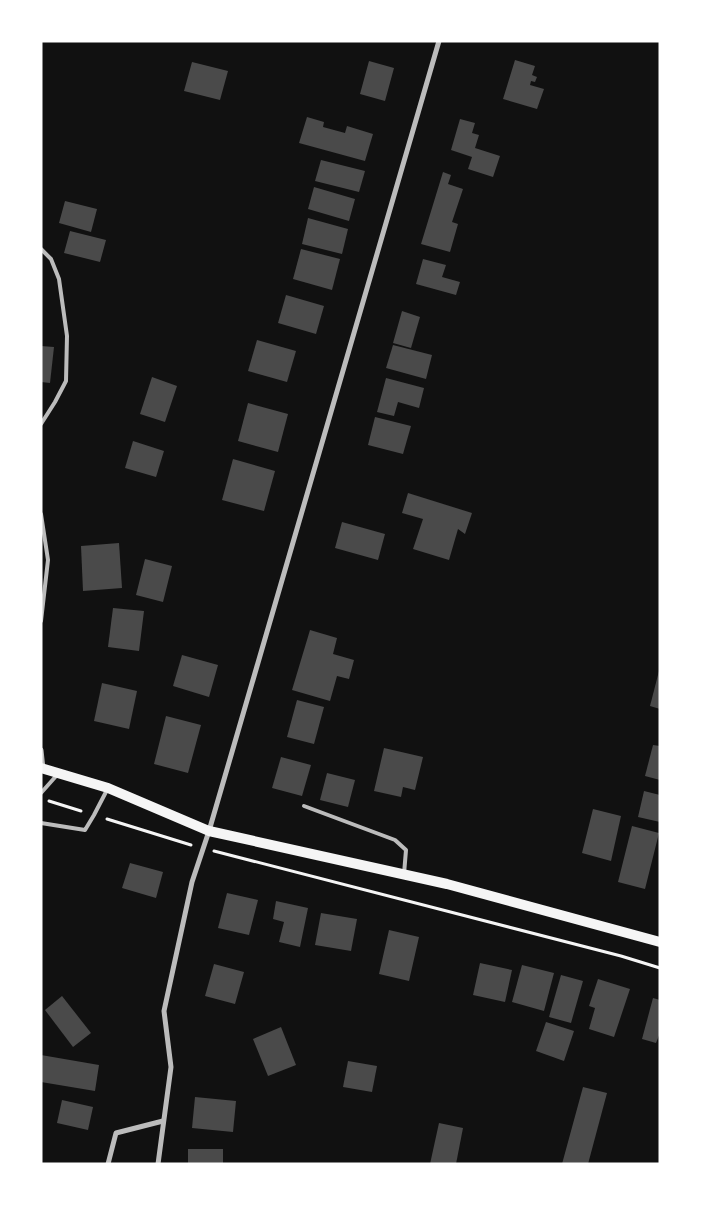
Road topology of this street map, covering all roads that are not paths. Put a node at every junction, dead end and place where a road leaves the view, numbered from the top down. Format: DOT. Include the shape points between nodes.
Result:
graph roads {
  1 [pos="439,41"];
  2 [pos="41,249"];
  3 [pos="41,424"];
  4 [pos="41,514"];
  5 [pos="41,622"];
  6 [pos="41,750"];
  7 [pos="42,768"];
  8 [pos="58,774"];
  9 [pos="108,788"];
  10 [pos="41,793"];
  11 [pos="304,806"];
  12 [pos="41,823"];
  13 [pos="209,831"];
  14 [pos="404,874"];
  15 [pos="660,942"];
  16 [pos="163,1121"];
  17 [pos="108,1164"];
  18 [pos="158,1164"];
  1 -- 13 [label="street"];
  2 -- 3 [label="lane" via="51,259 59,279 67,336 66,381"];
  4 -- 5 [label="lane" via="48,560"];
  6 -- 7 [label="street"];
  7 -- 8 [label="main road"];
  8 -- 9 [label="main road"];
  8 -- 10 [label="lane"];
  9 -- 12 [label="lane" via="85,830"];
  9 -- 13 [label="main road"];
  11 -- 14 [label="lane" via="395,840 406,850"];
  13 -- 14 [label="main road"];
  13 -- 16 [label="street" via="192,882 164,1011 171,1067"];
  14 -- 15 [label="main road"];
  16 -- 17 [label="street" via="116,1133"];
  16 -- 18 [label="street"];
}
